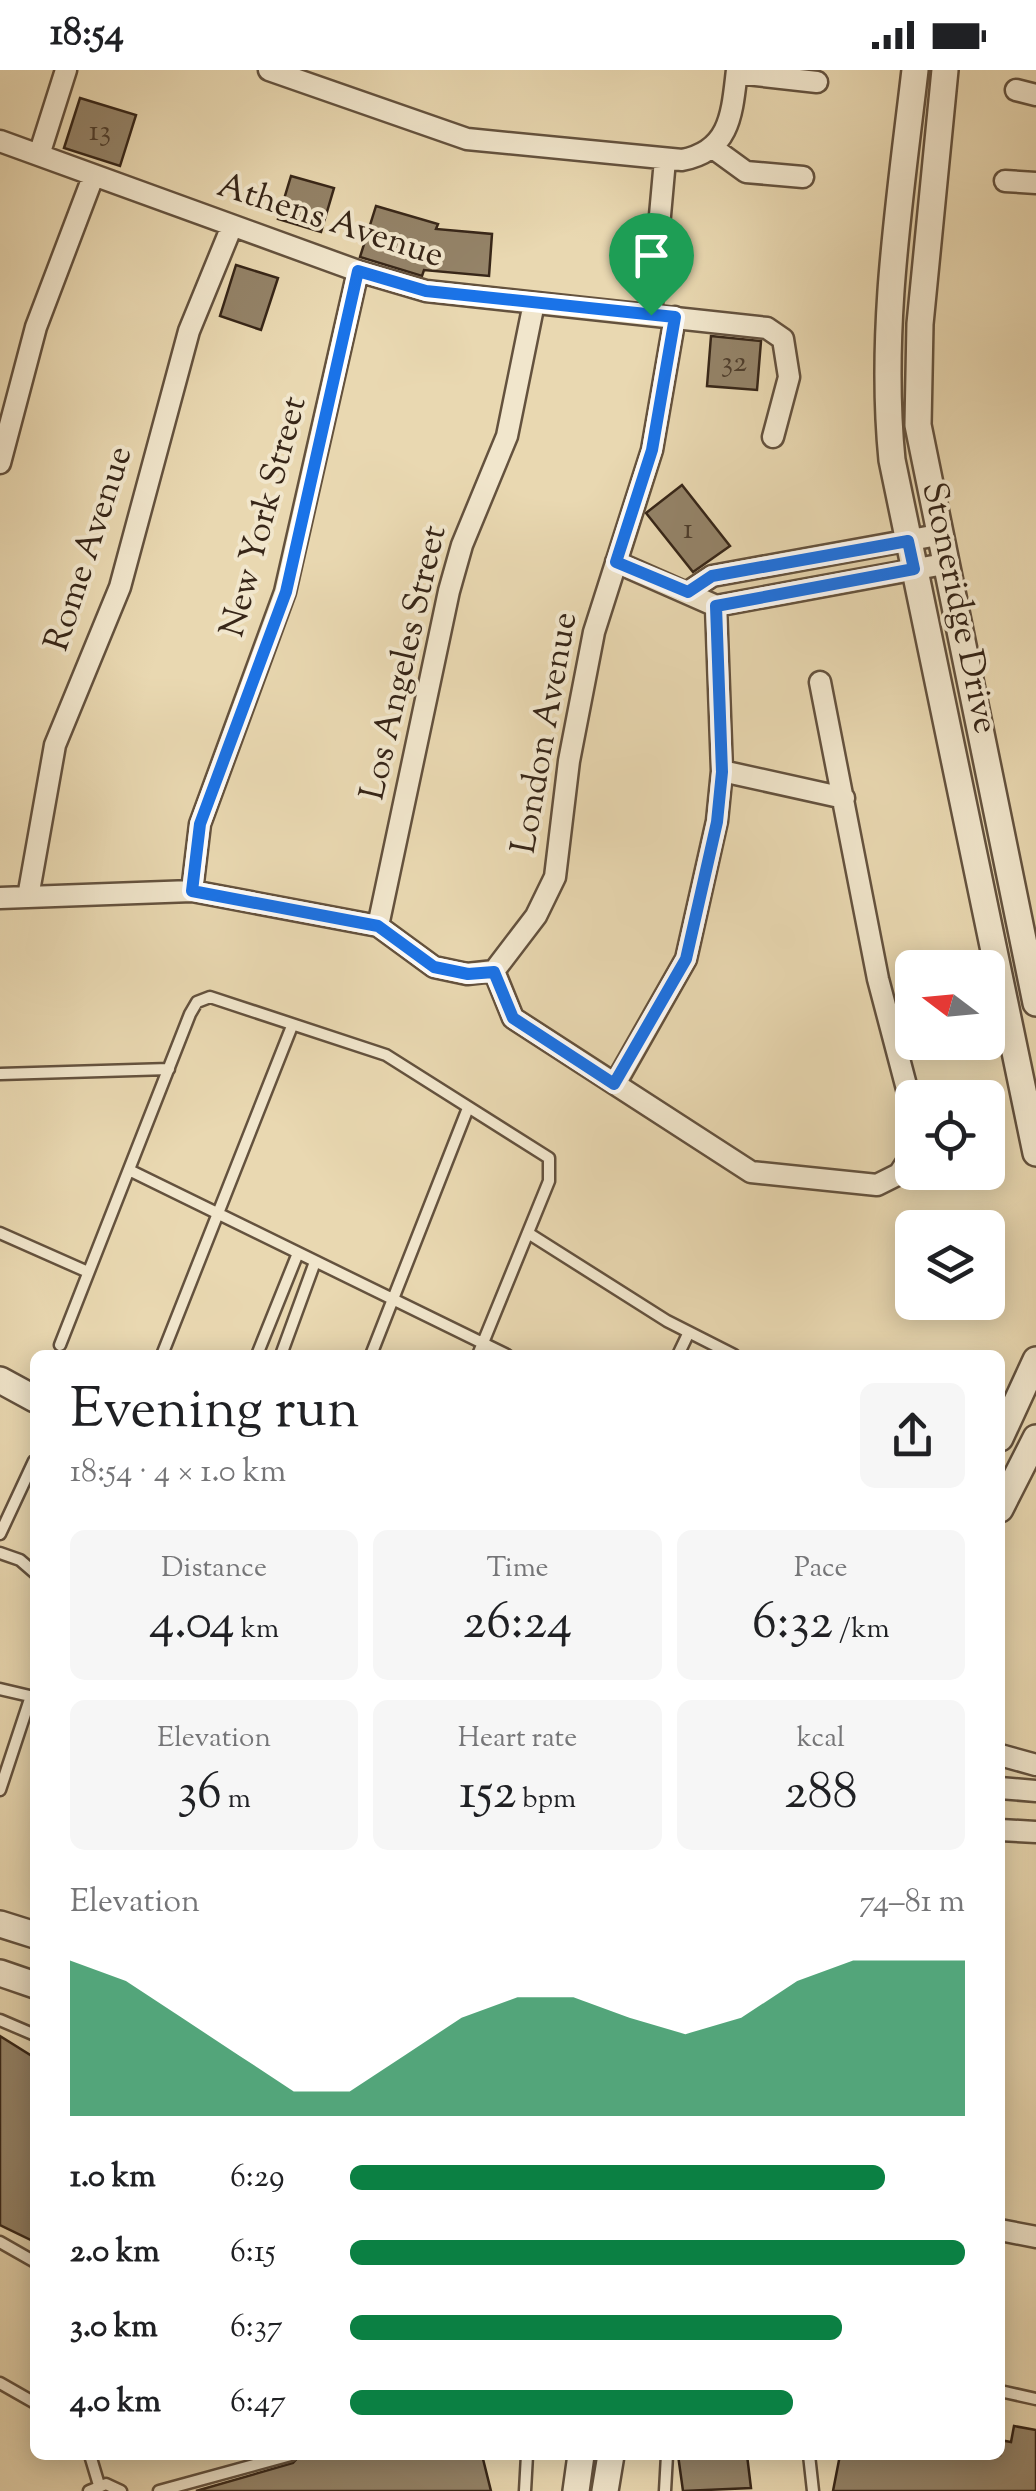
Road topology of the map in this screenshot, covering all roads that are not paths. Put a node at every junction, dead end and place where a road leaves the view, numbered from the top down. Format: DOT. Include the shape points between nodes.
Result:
graph roads {
  1 [pos="66,70"];
  2 [pos="269,70"];
  3 [pos="915,70"];
  4 [pos="945,70"];
  5 [pos="737,72"];
  6 [pos="816,82"];
  7 [pos="0,141"];
  8 [pos="713,148"];
  9 [pos="39,155"];
  10 [pos="666,160"];
  11 [pos="93,177"];
  12 [pos="804,177"];
  13 [pos="1005,181"];
  14 [pos="1036,183"];
  15 [pos="232,226"];
  16 [pos="358,271"];
  17 [pos="534,302"];
  18 [pos="651,315"];
  19 [pos="675,317"];
  20 [pos="773,437"];
  21 [pos="0,463"];
  22 [pos="938,535"];
  23 [pos="908,541"];
  24 [pos="616,562"];
  25 [pos="944,564"];
  26 [pos="914,569"];
  27 [pos="688,592"];
  28 [pos="716,606"];
  29 [pos="820,682"];
  30 [pos="722,772"];
  31 [pos="844,798"];
  32 [pos="192,891"];
  33 [pos="28,897"];
  34 [pos="0,898"];
  35 [pos="378,926"];
  36 [pos="494,972"];
  37 [pos="1036,1003"];
  38 [pos="292,1026"];
  39 [pos="169,1068"];
  40 [pos="0,1074"];
  41 [pos="905,1080"];
  42 [pos="614,1084"];
  43 [pos="468,1108"];
  44 [pos="1036,1153"];
  45 [pos="129,1170"];
  46 [pos="895,1176"];
  47 [pos="217,1214"];
  48 [pos="0,1233"];
  49 [pos="528,1233"];
  50 [pos="298,1254"];
  51 [pos="315,1262"];
  52 [pos="88,1272"];
  53 [pos="393,1300"];
  54 [pos="689,1332"];
  55 [pos="483,1343"];
  56 [pos="60,1345"];
  57 [pos="164,1350"];
  58 [pos="259,1350"];
  59 [pos="283,1350"];
  60 [pos="373,1350"];
  61 [pos="480,1350"];
  62 [pos="497,1350"];
  63 [pos="680,1350"];
  64 [pos="724,1350"];
  65 [pos="1036,1360"];
  66 [pos="0,1365"];
  67 [pos="0,1380"];
  68 [pos="30,1380"];
  69 [pos="30,1396"];
  70 [pos="1005,1427"];
  71 [pos="1036,1438"];
  72 [pos="30,1470"];
  73 [pos="1005,1499"];
  74 [pos="0,1534"];
  75 [pos="0,1553"];
  76 [pos="30,1569"];
  77 [pos="0,1689"];
  78 [pos="30,1695"];
  79 [pos="30,1705"];
  80 [pos="1005,1756"];
  81 [pos="1036,1765"];
  82 [pos="1005,1788"];
  83 [pos="0,1790"];
  84 [pos="1036,1791"];
  85 [pos="1005,1830"];
  86 [pos="1036,1832"];
  87 [pos="0,1924"];
  88 [pos="30,1933"];
  89 [pos="0,1973"];
  90 [pos="30,1983"];
  91 [pos="0,2020"];
  92 [pos="30,2033"];
  93 [pos="1005,2231"];
  94 [pos="1036,2238"];
  95 [pos="0,2242"];
  96 [pos="30,2259"];
  97 [pos="0,2384"];
  98 [pos="1005,2392"];
  99 [pos="1036,2399"];
  100 [pos="30,2400"];
  101 [pos="91,2460"];
  102 [pos="273,2460"];
  103 [pos="527,2460"];
  104 [pos="581,2460"];
  105 [pos="610,2460"];
  106 [pos="667,2460"];
  107 [pos="810,2460"];
  108 [pos="94,2488"];
  109 [pos="121,2491"];
  110 [pos="160,2491"];
  111 [pos="525,2491"];
  112 [pos="576,2491"];
  113 [pos="605,2491"];
  114 [pos="665,2491"];
  115 [pos="813,2491"];
  1 -- 9 [label="street"];
  2 -- 10 [label="street" via="467,139"];
  3 -- 23 [label="street, Stoneridge Drive" via="886,366 892,460"];
  4 -- 22 [label="street, Stoneridge Drive" via="918,374 918,426"];
  5 -- 6 [label="street"];
  5 -- 8 [label="street" via="729,126"];
  7 -- 9 [label="street, Athens Avenue"];
  8 -- 10 [label="street"];
  8 -- 12 [label="street" via="746,172"];
  9 -- 11 [label="street, Athens Avenue"];
  10 -- 18 [label="street"];
  11 -- 15 [label="street, Athens Avenue"];
  11 -- 21 [label="street" via="36,327"];
  13 -- 14 [label="street"];
  15 -- 16 [label="street, Athens Avenue"];
  15 -- 33 [label="street, Rome Avenue" via="189,330 120,587 55,744"];
  16 -- 17 [label="street, Athens Avenue" via="426,291"];
  16 -- 32 [label="street, New York Street" via="286,592 205,809"];
  17 -- 18 [label="street, Athens Avenue"];
  17 -- 35 [label="street, Los Angeles Street" via="507,436 452,580"];
  18 -- 19 [label="street, Athens Avenue"];
  19 -- 20 [label="street, Athens Avenue" via="767,328 783,338 789,377"];
  19 -- 24 [label="street, London Avenue" via="652,450"];
  22 -- 23 [label="street"];
  22 -- 25 [label="street, Stoneridge Drive"];
  23 -- 26 [label="street, Stoneridge Drive"];
  23 -- 27 [label="street" via="712,576"];
  24 -- 27 [label="street"];
  24 -- 36 [label="street, London Avenue" via="570,750 555,877 536,916"];
  25 -- 26 [label="street"];
  25 -- 37 [label="street, Stoneridge Drive"];
  26 -- 28 [label="street"];
  26 -- 44 [label="street, Stoneridge Drive"];
  27 -- 28 [label="street"];
  28 -- 30 [label="street"];
  29 -- 31 [label="street"];
  30 -- 31 [label="street"];
  30 -- 42 [label="street" via="686,959"];
  31 -- 41 [label="street"];
  32 -- 33 [label="street"];
  32 -- 35 [label="street"];
  33 -- 34 [label="street"];
  35 -- 36 [label="street" via="434,967"];
  36 -- 42 [label="street" via="513,1018"];
  38 -- 39 [label="lane" via="204,997 190,1014"];
  38 -- 43 [label="lane" via="386,1056"];
  38 -- 47 [label="lane"];
  39 -- 40 [label="lane"];
  39 -- 45 [label="lane"];
  42 -- 46 [label="street" via="763,1175 877,1184"];
  43 -- 49 [label="lane" via="549,1158 552,1172"];
  43 -- 53 [label="lane"];
  45 -- 47 [label="lane"];
  45 -- 52 [label="lane"];
  47 -- 50 [label="lane"];
  47 -- 57 [label="lane"];
  48 -- 52 [label="lane"];
  49 -- 54 [label="lane"];
  49 -- 55 [label="lane"];
  50 -- 51 [label="lane"];
  50 -- 58 [label="lane"];
  51 -- 53 [label="lane"];
  51 -- 59 [label="lane"];
  52 -- 56 [label="lane"];
  53 -- 55 [label="lane"];
  53 -- 60 [label="lane"];
  54 -- 63 [label="lane"];
  54 -- 64 [label="lane"];
  55 -- 61 [label="lane"];
  55 -- 62 [label="lane"];
  65 -- 70 [label="street"];
  66 -- 68 [label="street"];
  67 -- 69 [label="street"];
  71 -- 73 [label="street"];
  72 -- 74 [label="lane"];
  75 -- 76 [label="lane"];
  77 -- 78 [label="lane"];
  79 -- 83 [label="lane"];
  80 -- 81 [label="street"];
  82 -- 84 [label="street"];
  85 -- 86 [label="street"];
  87 -- 88 [label="street"];
  89 -- 90 [label="street"];
  91 -- 92 [label="lane"];
  93 -- 94 [label="street"];
  95 -- 96 [label="lane"];
  97 -- 100 [label="lane"];
  98 -- 99 [label="lane"];
  101 -- 108 [label="lane"];
  102 -- 110 [label="lane"];
  103 -- 111 [label="lane"];
  104 -- 112 [label="street"];
  105 -- 113 [label="street"];
  106 -- 114 [label="lane"];
  107 -- 115 [label="lane"];
  108 -- 109 [label="lane"];
}
